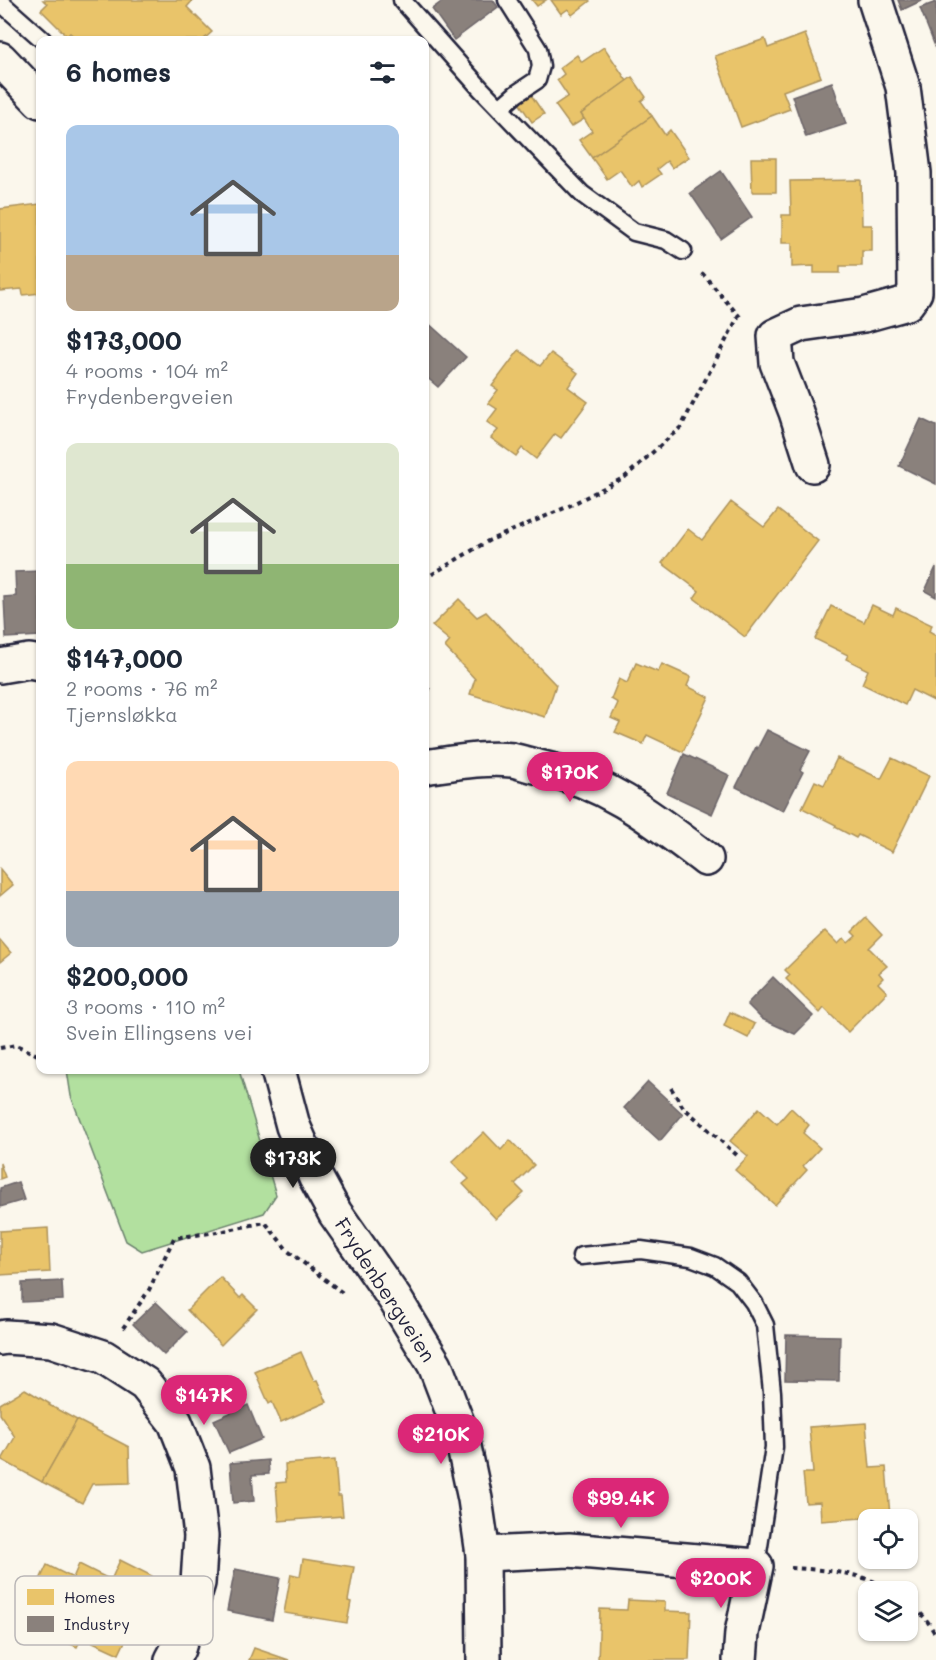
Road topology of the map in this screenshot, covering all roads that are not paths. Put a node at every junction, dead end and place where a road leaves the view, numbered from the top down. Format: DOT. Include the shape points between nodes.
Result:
graph roads {
  1 [pos="402,0"];
  2 [pos="507,0"];
  3 [pos="875,0"];
  4 [pos="0,3"];
  5 [pos="38,36"];
  6 [pos="0,59"];
  7 [pos="36,97"];
  8 [pos="500,108"];
  9 [pos="683,251"];
  10 [pos="813,465"];
  11 [pos="36,663"];
  12 [pos="0,666"];
  13 [pos="429,766"];
  14 [pos="706,859"];
  15 [pos="279,1074"];
  16 [pos="581,1256"];
  17 [pos="0,1338"];
  18 [pos="483,1554"];
  19 [pos="756,1566"];
  20 [pos="198,1576"];
  21 [pos="179,1645"];
  22 [pos="172,1660"];
  23 [pos="484,1660"];
  24 [pos="740,1660"];
  1 -- 8 [label="lane"];
  2 -- 8 [label="lane" via="538,50 541,66 537,80"];
  3 -- 10 [label="street" via="903,87 914,173 915,292 907,303 864,315 801,324 775,336 777,363"];
  4 -- 5 [label="lane"];
  6 -- 7 [label="street"];
  8 -- 9 [label="lane" via="582,194 634,232 666,240"];
  11 -- 12 [label="street"];
  13 -- 14 [label="street" via="477,759 512,760 550,769 591,783 628,803"];
  15 -- 18 [label="street, Frydenbergveien" via="293,1126 316,1178 435,1365 461,1432"];
  16 -- 19 [label="lane" via="641,1250 691,1257 715,1266 738,1282 754,1303 765,1325 774,1447"];
  17 -- 20 [label="street" via="51,1340 103,1357 145,1384 175,1422 193,1468 201,1536"];
  18 -- 19 [label="street" via="569,1550"];
  18 -- 23 [label="street, Frydenbergveien"];
  19 -- 24 [label="street"];
  21 -- 22 [label="street"];
}
